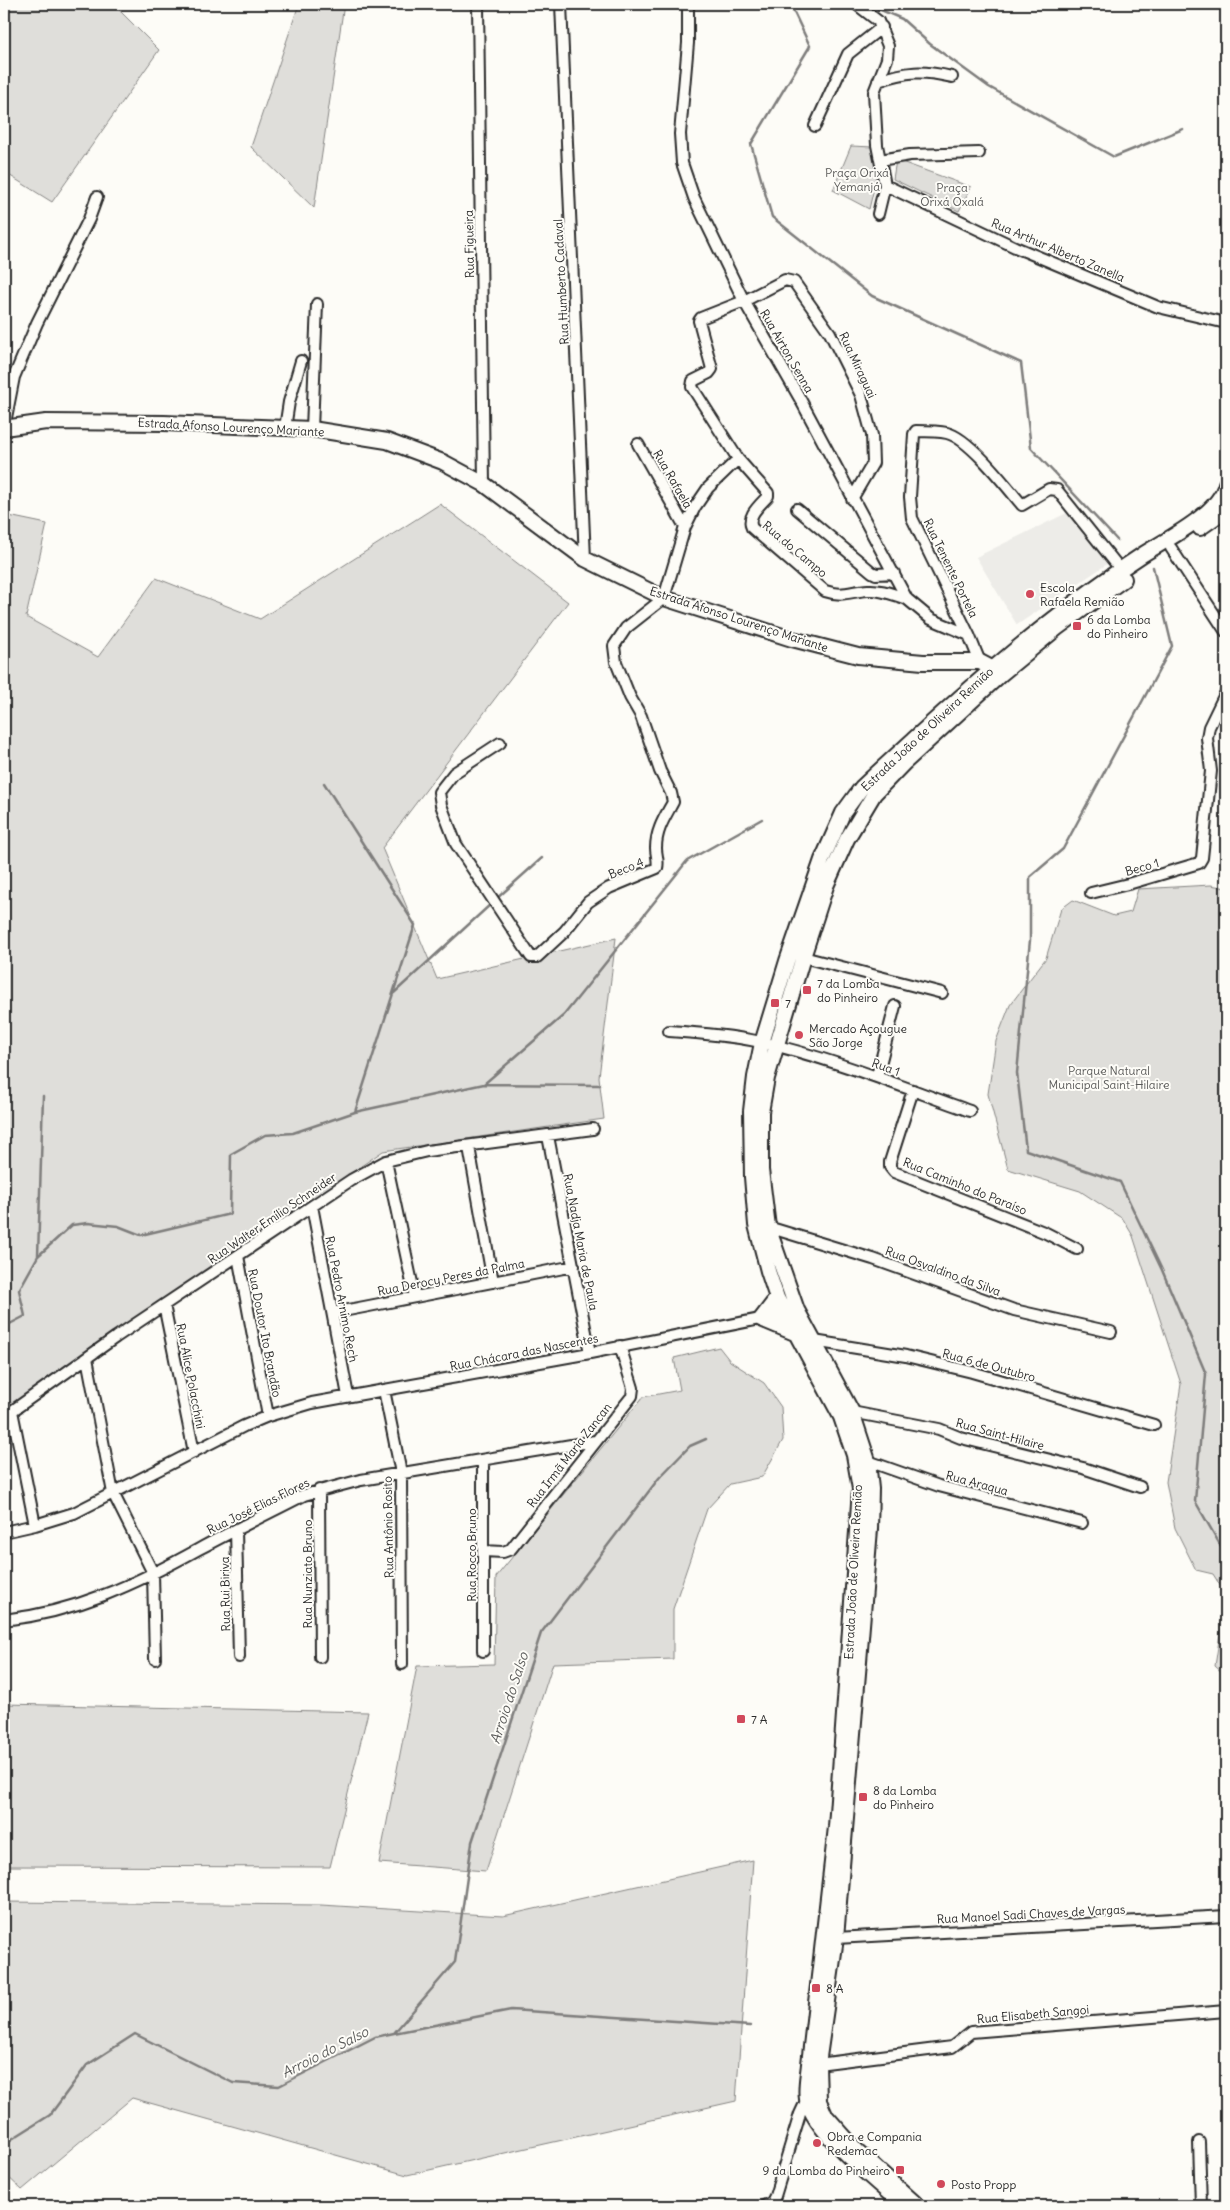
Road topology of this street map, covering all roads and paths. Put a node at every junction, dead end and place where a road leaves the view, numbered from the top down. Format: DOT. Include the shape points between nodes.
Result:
graph roads {
  1 [pos="478,4"];
  2 [pos="561,4"];
  3 [pos="688,4"];
  4 [pos="856,4"];
  5 [pos="882,27"];
  6 [pos="952,77"];
  7 [pos="878,81"];
  8 [pos="816,126"];
  9 [pos="979,153"];
  10 [pos="880,160"];
  11 [pos="885,185"];
  12 [pos="97,197"];
  13 [pos="878,214"];
  14 [pos="744,301"];
  15 [pos="317,304"];
  16 [pos="1226,323"];
  17 [pos="301,361"];
  18 [pos="4,428"];
  19 [pos="285,428"];
  20 [pos="312,429"];
  21 [pos="638,444"];
  22 [pos="738,459"];
  23 [pos="484,484"];
  24 [pos="1226,494"];
  25 [pos="852,499"];
  26 [pos="797,509"];
  27 [pos="685,527"];
  28 [pos="1171,548"];
  29 [pos="586,559"];
  30 [pos="1138,563"];
  31 [pos="1121,570"];
  32 [pos="894,573"];
  33 [pos="664,598"];
  34 [pos="907,599"];
  35 [pos="1226,632"];
  36 [pos="969,635"];
  37 [pos="980,662"];
  38 [pos="997,671"];
  39 [pos="1226,692"];
  40 [pos="500,743"];
  41 [pos="1091,892"];
  42 [pos="803,957"];
  43 [pos="942,993"];
  44 [pos="895,1006"];
  45 [pos="669,1031"];
  46 [pos="769,1045"];
  47 [pos="877,1076"];
  48 [pos="913,1090"];
  49 [pos="970,1111"];
  50 [pos="593,1129"];
  51 [pos="548,1136"];
  52 [pos="469,1147"];
  53 [pos="386,1161"];
  54 [pos="312,1206"];
  55 [pos="768,1227"];
  56 [pos="1077,1248"];
  57 [pos="238,1256"];
  58 [pos="574,1266"];
  59 [pos="493,1282"];
  60 [pos="415,1297"];
  61 [pos="777,1298"];
  62 [pos="164,1305"];
  63 [pos="333,1313"];
  64 [pos="785,1314"];
  65 [pos="761,1319"];
  66 [pos="1111,1332"];
  67 [pos="797,1334"];
  68 [pos="814,1341"];
  69 [pos="620,1346"];
  70 [pos="590,1353"];
  71 [pos="87,1358"];
  72 [pos="839,1387"];
  73 [pos="384,1390"];
  74 [pos="348,1396"];
  75 [pos="12,1411"];
  76 [pos="852,1412"];
  77 [pos="268,1416"];
  78 [pos="4,1420"];
  79 [pos="1154,1425"];
  80 [pos="595,1441"];
  81 [pos="194,1452"];
  82 [pos="484,1460"];
  83 [pos="868,1461"];
  84 [pos="401,1474"];
  85 [pos="1140,1488"];
  86 [pos="319,1490"];
  87 [pos="113,1493"];
  88 [pos="1082,1523"];
  89 [pos="35,1525"];
  90 [pos="864,1529"];
  91 [pos="236,1530"];
  92 [pos="4,1532"];
  93 [pos="484,1551"];
  94 [pos="153,1573"];
  95 [pos="4,1620"];
  96 [pos="484,1651"];
  97 [pos="239,1657"];
  98 [pos="320,1657"];
  99 [pos="155,1658"];
  100 [pos="402,1664"];
  101 [pos="1226,1916"];
  102 [pos="836,1938"];
  103 [pos="1226,2011"];
  104 [pos="818,2064"];
  105 [pos="807,2099"];
  106 [pos="1200,2142"];
  107 [pos="764,2206"];
  108 [pos="904,2206"];
  109 [pos="918,2206"];
  110 [pos="1202,2206"];
  1 -- 23 [label="street, Rua Figueira"];
  2 -- 29 [label="street, Rua Humberto Cadaval"];
  3 -- 14 [label="street, Rua Airton Senna" via="680,134 682,163 694,198"];
  4 -- 5 [label="street" via="870,13"];
  5 -- 7 [label="street" via="888,46 887,59"];
  5 -- 8 [label="street" via="848,54"];
  6 -- 7 [label="street" via="914,72"];
  7 -- 10 [label="street" via="874,92 876,145"];
  9 -- 10 [label="street" via="910,155"];
  10 -- 11 [label="street"];
  11 -- 13 [label="street"];
  11 -- 16 [label="street, Rua Arthur Alberto Zanella" via="1015,247 1158,307"];
  12 -- 18 [label="street" via="14,378"];
  14 -- 22 [label="street" via="704,316 699,321 712,368 691,383"];
  14 -- 25 [label="street, Rua Airton Senna"];
  14 -- 25 [label="street, Rua Miraguai" via="789,280 794,282 830,333 861,395 872,435 873,463"];
  15 -- 20 [label="street"];
  17 -- 19 [label="street"];
  18 -- 19 [label="main road, Estrada Afonso Lourenço Mariante" via="56,422"];
  19 -- 20 [label="main road, Estrada Afonso Lourenço Mariante"];
  20 -- 23 [label="main road, Estrada Afonso Lourenço Mariante" via="387,441 443,462"];
  21 -- 27 [label="street, Rua Rafaela"];
  22 -- 27 [label="street" via="708,488"];
  22 -- 34 [label="street, Rua do Campo" via="768,493 751,517 749,523 752,528 825,591 838,595 881,590"];
  23 -- 29 [label="main road, Estrada Afonso Lourenço Mariante"];
  24 -- 28 [label="main road, Estrada João de Oliveira Remião" via="1220,514"];
  24 -- 30 [label="main road, Estrada João de Oliveira Remião"];
  25 -- 32 [label="street, Rua Airton Senna"];
  26 -- 32 [label="street" via="872,572"];
  27 -- 33 [label="street"];
  28 -- 30 [label="main road, Estrada João de Oliveira Remião"];
  28 -- 35 [label="street"];
  29 -- 33 [label="main road, Estrada Afonso Lourenço Mariante"];
  30 -- 31 [label="main road, Estrada João de Oliveira Remião"];
  30 -- 38 [label="main road, Estrada João de Oliveira Remião"];
  31 -- 36 [label="street, Rua Tenente Portela" via="1057,490 1049,489 1022,505 993,470 961,441 948,433 916,431 910,497 912,518"];
  31 -- 38 [label="main road, Estrada João de Oliveira Remião" via="1074,603"];
  32 -- 34 [label="street, Rua Airton Senna"];
  33 -- 37 [label="main road, Estrada Afonso Lourenço Mariante" via="792,639 858,656 923,662"];
  33 -- 40 [label="street, Beco 4" via="626,628 614,646 616,662 641,716 673,802 656,836 659,863 657,868 609,888 588,902 564,932 537,957 531,957 456,844 438,792 454,773"];
  34 -- 36 [label="street, Rua Airton Senna" via="931,619"];
  36 -- 37 [label="street"];
  37 -- 38 [label="main road, Estrada Afonso Lourenço Mariante"];
  38 -- 42 [label="main road, Estrada João de Oliveira Remião" via="874,794 834,865"];
  38 -- 46 [label="main road, Estrada João de Oliveira Remião" via="862,786 843,813 822,860 787,961"];
  39 -- 41 [label="street, Beco 1" via="1207,738 1211,771 1199,863"];
  42 -- 43 [label="street"];
  42 -- 46 [label="main road, Estrada João de Oliveira Remião"];
  44 -- 47 [label="street"];
  45 -- 46 [label="street, Rua 1"];
  46 -- 47 [label="street, Rua 1"];
  46 -- 55 [label="main road, Estrada João de Oliveira Remião" via="761,1112 761,1170"];
  46 -- 61 [label="main road, Estrada João de Oliveira Remião" via="755,1077 751,1111 752,1177 756,1225"];
  47 -- 48 [label="street, Rua 1"];
  48 -- 49 [label="street, Rua 1"];
  48 -- 56 [label="street, Rua Caminho do Paraíso" via="890,1162 894,1172"];
  50 -- 51 [label="street, Rua Walter Emílio Schneider"];
  51 -- 52 [label="street, Rua Walter Emílio Schneider"];
  51 -- 58 [label="street, Rua Nadja Maria de Paula"];
  52 -- 53 [label="street, Rua Walter Emílio Schneider" via="428,1151"];
  52 -- 59 [label="street"];
  53 -- 54 [label="street, Rua Walter Emílio Schneider"];
  53 -- 60 [label="street"];
  54 -- 57 [label="street, Rua Walter Emílio Schneider"];
  54 -- 63 [label="street, Rua Pedro Arnimo Rech"];
  55 -- 64 [label="main road"];
  55 -- 66 [label="street, Rua Osvaldino da Silva" via="873,1259 1014,1310"];
  55 -- 68 [label="main road, Estrada João de Oliveira Remião" via="797,1310"];
  57 -- 62 [label="street, Rua Walter Emílio Schneider"];
  57 -- 77 [label="street, Rua Doutor Ito Brandão"];
  58 -- 59 [label="street, Rua Derocy Peres da Palma"];
  58 -- 70 [label="street, Rua Nadja Maria de Paula"];
  59 -- 60 [label="street, Rua Derocy Peres da Palma"];
  60 -- 63 [label="street, Rua Derocy Peres da Palma"];
  61 -- 64 [label="main road, Estrada João de Oliveira Remião"];
  61 -- 65 [label="main road"];
  62 -- 71 [label="street, Rua Walter Emílio Schneider"];
  62 -- 81 [label="street, Rua Alice Polacchini"];
  63 -- 74 [label="street, Rua Pedro Arnimo Rech"];
  64 -- 65 [label="street, Rua Chácara das Nascentes"];
  64 -- 67 [label="main road, Estrada João de Oliveira Remião"];
  64 -- 72 [label="main road"];
  65 -- 67 [label="main road"];
  65 -- 69 [label="street, Rua Chácara das Nascentes"];
  67 -- 90 [label="main road, Estrada João de Oliveira Remião" via="841,1417 854,1455"];
  68 -- 72 [label="main road, Estrada João de Oliveira Remião"];
  68 -- 79 [label="street, Rua 6 de Outubro" via="906,1356"];
  69 -- 70 [label="street, Rua Chácara das Nascentes"];
  69 -- 80 [label="street, Rua Irmã Maria Zancan" via="633,1392"];
  70 -- 73 [label="street, Rua Chácara das Nascentes"];
  71 -- 75 [label="street, Rua Walter Emílio Schneider"];
  71 -- 87 [label="street"];
  72 -- 76 [label="main road, Estrada João de Oliveira Remião"];
  73 -- 74 [label="street, Rua Chácara das Nascentes"];
  73 -- 84 [label="street, Rua Antônio Rosito"];
  74 -- 77 [label="street, Rua Chácara das Nascentes"];
  75 -- 78 [label="street, Rua Walter Emílio Schneider"];
  75 -- 89 [label="street"];
  76 -- 83 [label="main road, Estrada João de Oliveira Remião"];
  76 -- 85 [label="street, Rua Saint-Hilaire" via="940,1430 1083,1468"];
  77 -- 81 [label="street, Rua Chácara das Nascentes"];
  80 -- 82 [label="street, Rua José Elias Flores"];
  80 -- 93 [label="street, Rua Irmã Maria Zancan" via="511,1549"];
  81 -- 87 [label="street, Rua Chácara das Nascentes"];
  82 -- 84 [label="street, Rua José Elias Flores"];
  82 -- 93 [label="street, Rua Rocco Bruno"];
  83 -- 88 [label="street, Rua Araqua" via="939,1486"];
  83 -- 90 [label="main road, Estrada João de Oliveira Remião" via="871,1489"];
  84 -- 86 [label="street, Rua José Elias Flores"];
  84 -- 100 [label="street, Rua Antônio Rosito"];
  86 -- 91 [label="street, Rua José Elias Flores"];
  86 -- 98 [label="street, Rua Nunziato Bruno"];
  87 -- 89 [label="street, Rua Chácara das Nascentes" via="74,1513"];
  87 -- 94 [label="street"];
  89 -- 92 [label="street, Rua Chácara das Nascentes"];
  90 -- 102 [label="main road, Estrada João de Oliveira Remião"];
  90 -- 105 [label="main road, Estrada João de Oliveira Remião"];
  91 -- 94 [label="street, Rua José Elias Flores"];
  91 -- 97 [label="street, Rua Rui Biriva"];
  93 -- 96 [label="street, Rua Rocco Bruno"];
  94 -- 95 [label="street, Rua José Elias Flores" via="91,1601 42,1615"];
  94 -- 99 [label="street"];
  101 -- 102 [label="street, Rua Manoel Sadi Chaves de Vargas"];
  102 -- 104 [label="main road, Estrada João de Oliveira Remião"];
  103 -- 104 [label="street, Rua Elisabeth Sangoi" via="971,2032 952,2047"];
  104 -- 109 [label="main road, Estrada João de Oliveira Remião" via="819,2101 825,2115 856,2150"];
  105 -- 107 [label="street" via="775,2196"];
  105 -- 108 [label="main road" via="823,2128 850,2158"];
  106 -- 110 [label="street"];
}
